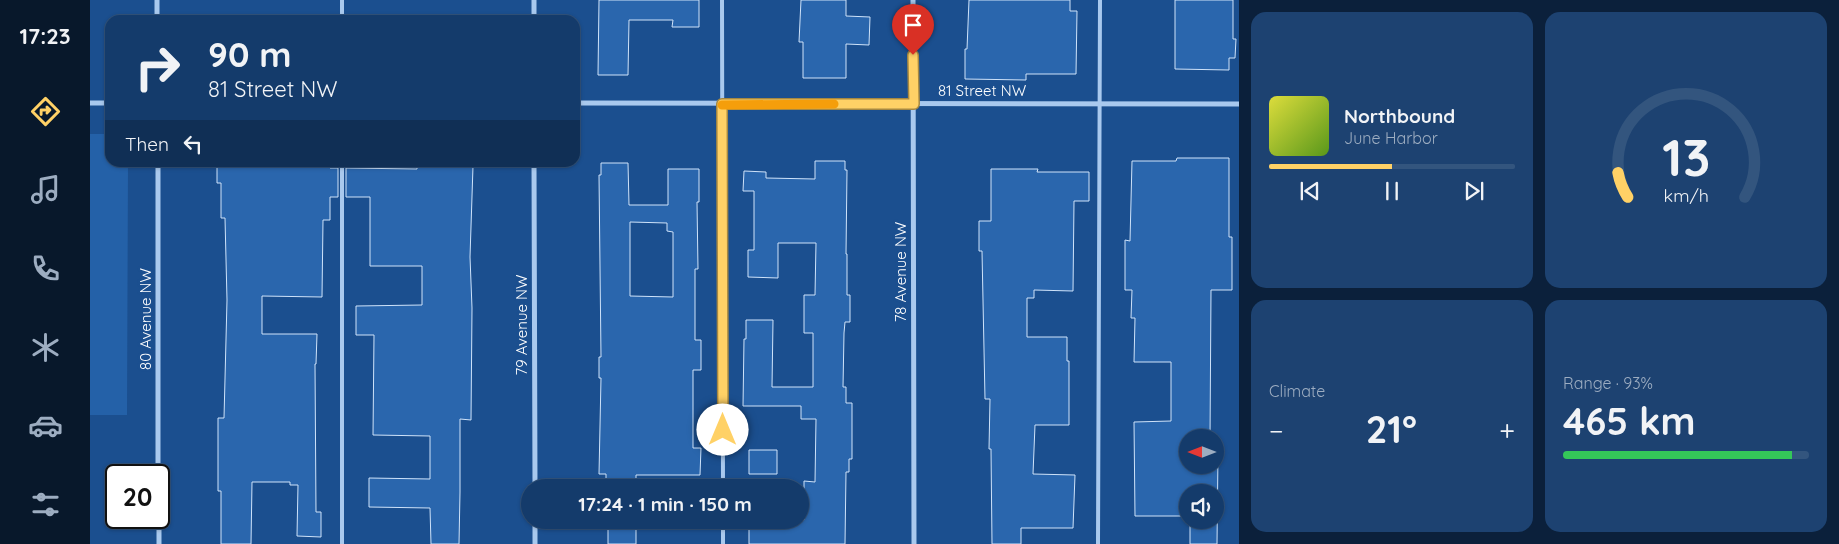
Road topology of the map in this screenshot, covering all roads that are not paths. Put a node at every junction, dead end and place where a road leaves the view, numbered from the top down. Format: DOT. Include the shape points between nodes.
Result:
graph roads {
  1 [pos="157,0"];
  2 [pos="342,0"];
  3 [pos="534,0"];
  4 [pos="722,0"];
  5 [pos="913,0"];
  6 [pos="1100,0"];
  7 [pos="157,15"];
  8 [pos="342,15"];
  9 [pos="534,15"];
  10 [pos="90,103"];
  11 [pos="580,103"];
  12 [pos="105,104"];
  13 [pos="722,104"];
  14 [pos="914,104"];
  15 [pos="1100,104"];
  16 [pos="1239,104"];
  17 [pos="158,167"];
  18 [pos="342,167"];
  19 [pos="534,167"];
  20 [pos="158,464"];
  21 [pos="535,479"];
  22 [pos="723,479"];
  23 [pos="159,529"];
  24 [pos="535,529"];
  25 [pos="723,529"];
  26 [pos="159,544"];
  27 [pos="342,544"];
  28 [pos="535,544"];
  29 [pos="723,544"];
  30 [pos="914,544"];
  31 [pos="1098,544"];
  1 -- 7 [label="street"];
  2 -- 8 [label="lane"];
  3 -- 9 [label="street"];
  4 -- 13 [label="lane"];
  5 -- 14 [label="street, 78 Avenue NW"];
  6 -- 15 [label="lane"];
  10 -- 12 [label="street"];
  11 -- 13 [label="street, 81 Street NW"];
  13 -- 14 [label="street, 81 Street NW"];
  13 -- 22 [label="lane"];
  14 -- 15 [label="street, 81 Street NW"];
  14 -- 30 [label="street, 78 Avenue NW"];
  15 -- 16 [label="street, 81 Street NW"];
  15 -- 31 [label="lane"];
  17 -- 20 [label="street, 80 Avenue NW"];
  18 -- 27 [label="lane"];
  19 -- 21 [label="street, 79 Avenue NW"];
  23 -- 26 [label="street"];
  24 -- 28 [label="street"];
  25 -- 29 [label="lane"];
}
